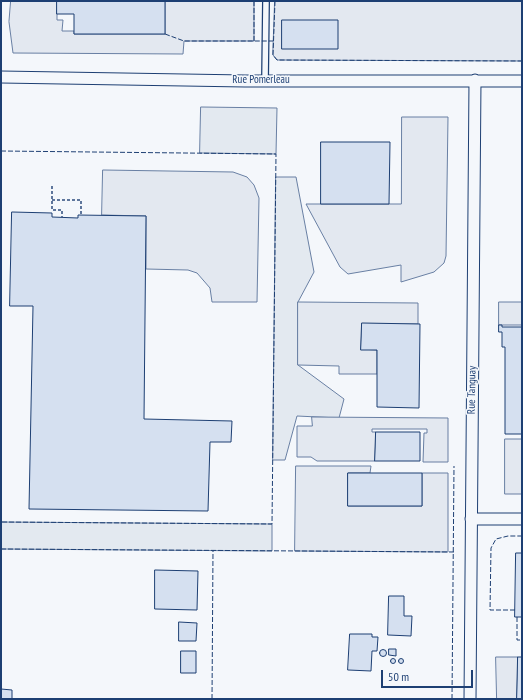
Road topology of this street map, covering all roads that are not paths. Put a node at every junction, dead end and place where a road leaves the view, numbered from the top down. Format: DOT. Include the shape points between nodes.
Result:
graph roads {
  1 [pos="266,1"];
  2 [pos="1,77"];
  3 [pos="475,80"];
  4 [pos="265,81"];
  5 [pos="522,81"];
  6 [pos="471,519"];
  7 [pos="522,519"];
  8 [pos="470,699"];
  1 -- 4 [label="lane"];
  2 -- 4 [label="street, Rue Pomerleau"];
  3 -- 4 [label="street, Rue Pomerleau"];
  3 -- 5 [label="street, Rue Pomerleau"];
  3 -- 6 [label="street, Rue Tanguay"];
  6 -- 7 [label="street"];
  6 -- 8 [label="street, Rue Tanguay"];
}
